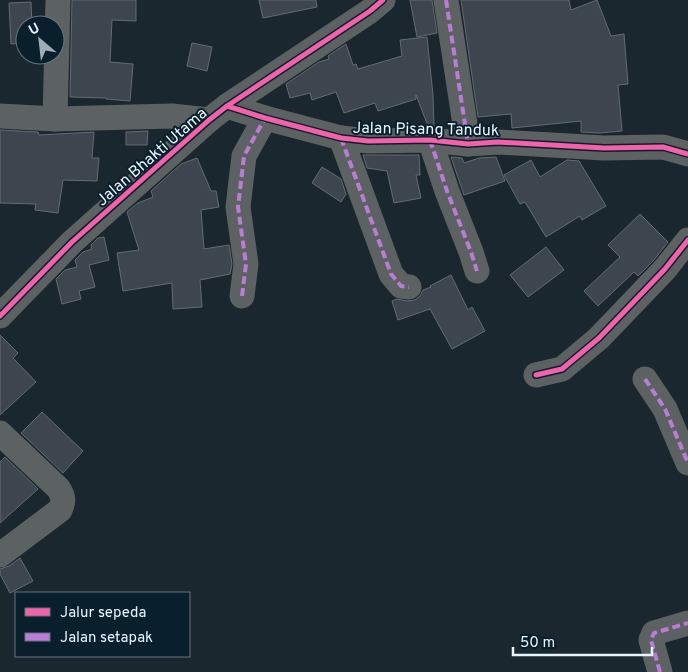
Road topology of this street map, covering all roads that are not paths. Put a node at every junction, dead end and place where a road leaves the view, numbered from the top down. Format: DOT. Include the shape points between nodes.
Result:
graph roads {
  1 [pos="58,0"];
  2 [pos="383,0"];
  3 [pos="446,0"];
  4 [pos="218,113"];
  5 [pos="0,116"];
  6 [pos="265,118"];
  7 [pos="55,119"];
  8 [pos="341,138"];
  9 [pos="430,140"];
  10 [pos="468,144"];
  11 [pos="688,154"];
  12 [pos="688,240"];
  13 [pos="476,270"];
  14 [pos="0,287"];
  15 [pos="409,287"];
  16 [pos="26,289"];
  17 [pos="242,296"];
  18 [pos="0,316"];
  19 [pos="536,374"];
  20 [pos="645,379"];
  21 [pos="0,433"];
  22 [pos="688,463"];
  23 [pos="0,555"];
  24 [pos="688,623"];
  25 [pos="660,672"];
  1 -- 7 [label="street"];
  2 -- 4 [label="street, Jalan Bhakti Utama"];
  3 -- 10 [label="street"];
  4 -- 6 [label="street, Jalan Pisang Tanduk"];
  4 -- 7 [label="street, Jalan Pisang Tanduk"];
  4 -- 16 [label="street, Jalan Bhakti Utama" via="72,242"];
  5 -- 7 [label="street, Jalan Pisang Tanduk"];
  6 -- 8 [label="street, Jalan Pisang Tanduk"];
  6 -- 17 [label="street" via="244,156 238,207 246,264"];
  8 -- 9 [label="street, Jalan Pisang Tanduk"];
  8 -- 15 [label="street" via="391,274 401,286"];
  9 -- 10 [label="street, Jalan Pisang Tanduk"];
  9 -- 13 [label="street"];
  10 -- 11 [label="street, Jalan Pisang Tanduk" via="663,147"];
  12 -- 19 [label="street" via="600,338 562,369"];
  14 -- 16 [label="street"];
  16 -- 18 [label="street, Jalan Bhakti Utama"];
  20 -- 22 [label="street" via="665,409"];
  21 -- 23 [label="street" via="58,488 64,500 60,510"];
  24 -- 25 [label="street" via="654,634 651,640"];
}
